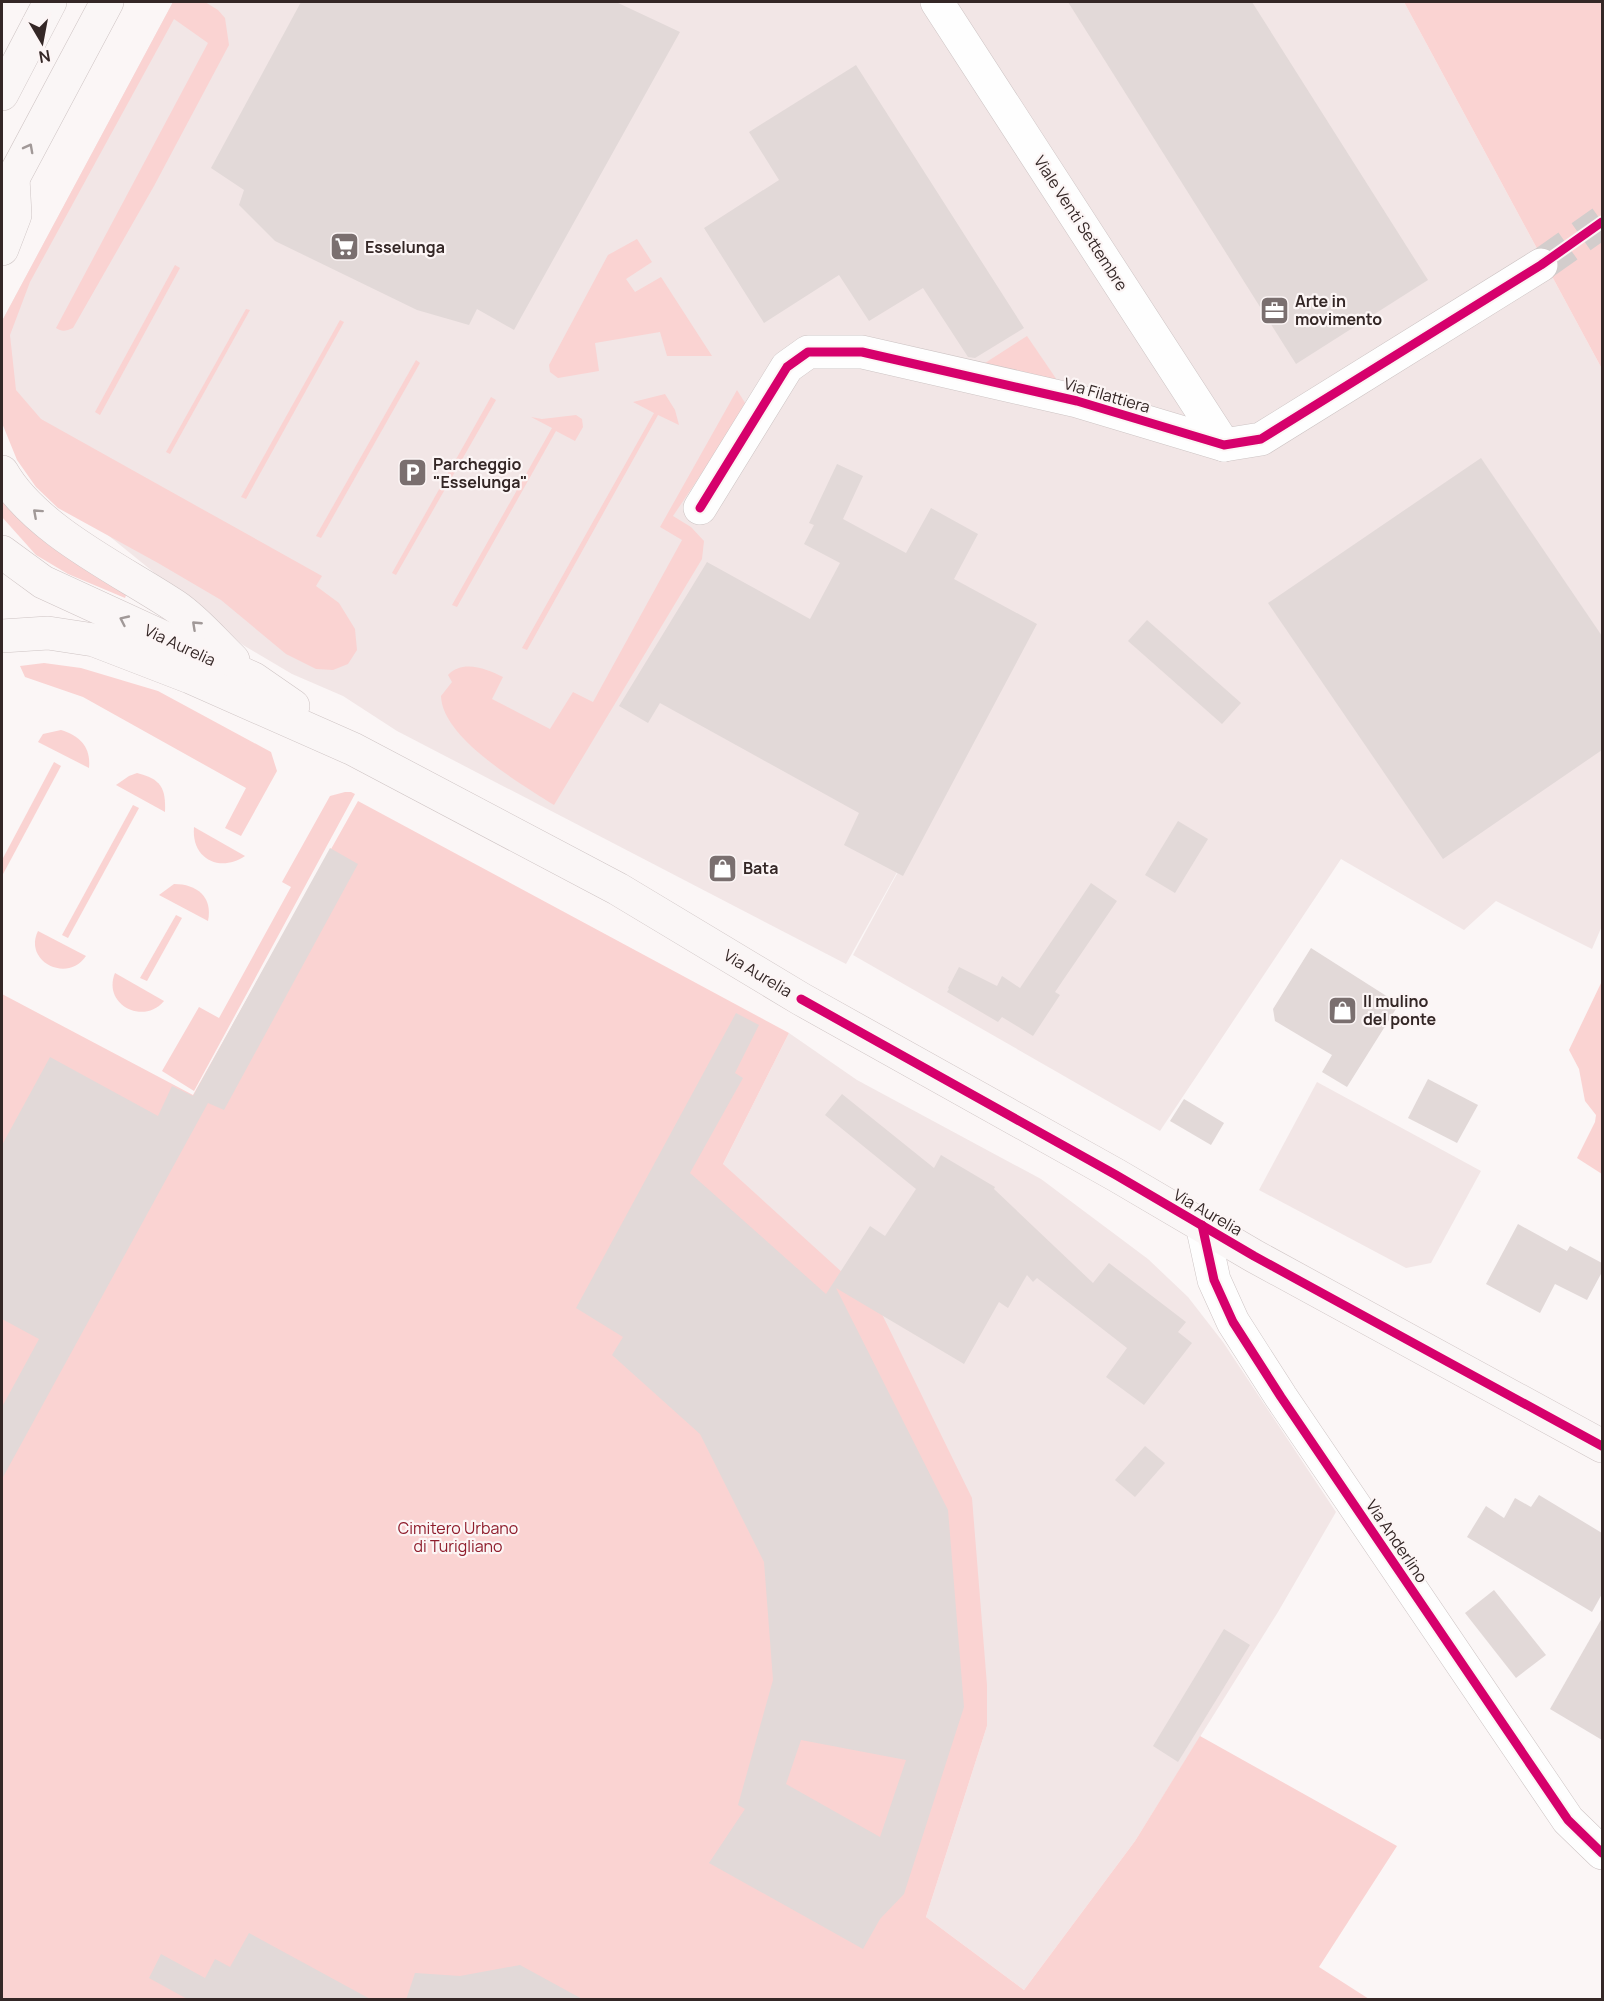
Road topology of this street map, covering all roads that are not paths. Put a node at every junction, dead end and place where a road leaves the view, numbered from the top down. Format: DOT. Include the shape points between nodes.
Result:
graph roads {
  1 [pos="50,2"];
  2 [pos="107,2"];
  3 [pos="937,2"];
  4 [pos="2,94"];
  5 [pos="7,189"];
  6 [pos="2,249"];
  7 [pos="1541,265"];
  8 [pos="1224,445"];
  9 [pos="2,472"];
  10 [pos="700,508"];
  11 [pos="2,552"];
  12 [pos="2,636"];
  13 [pos="254,679"];
  14 [pos="353,749"];
  15 [pos="1202,1226"];
  16 [pos="1602,1446"];
  17 [pos="1602,1853"];
  1 -- 4 [label="main road"];
  5 -- 2 [label="main road, one-way"];
  3 -- 8 [label="street, Viale Venti Settembre"];
  5 -- 6 [label="main road" via="15,215"];
  7 -- 8 [label="street, Via Filattiera" via="1262,439"];
  8 -- 10 [label="street, Via Filattiera" via="1077,401 862,352 808,352 786,367"];
  13 -- 9 [label="main road, one-way" via="178,608 57,532 29,507"];
  13 -- 11 [label="main road, Via Aurelia, one-way" via="43,582"];
  12 -- 14 [label="main road, Via Aurelia" via="48,633 94,640 190,677"];
  13 -- 14 [label="main road, Via Aurelia"];
  14 -- 15 [label="main road, Via Aurelia" via="618,889 829,1015"];
  15 -- 16 [label="main road, Via Aurelia"];
  15 -- 17 [label="street, Via Anderlino" via="1214,1280 1239,1332 1568,1820"];
}
